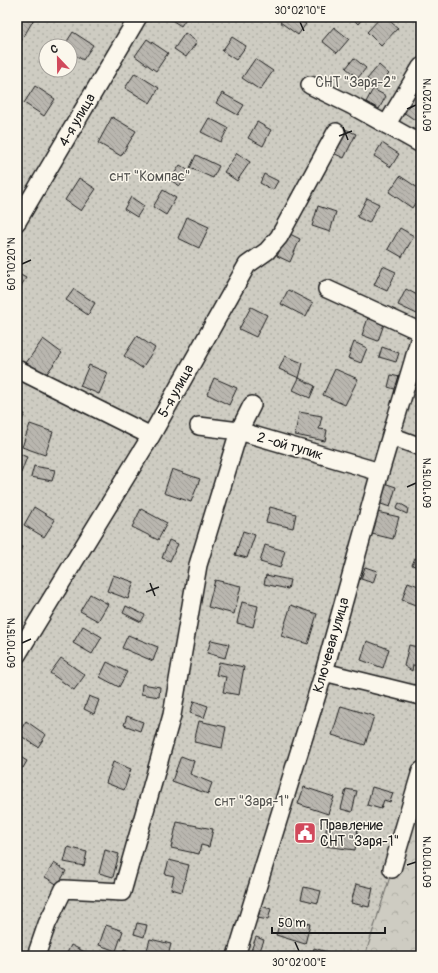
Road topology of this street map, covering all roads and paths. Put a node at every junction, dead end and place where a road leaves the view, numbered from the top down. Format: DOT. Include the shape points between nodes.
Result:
graph roads {
  1 [pos="138,17"];
  2 [pos="421,67"];
  3 [pos="310,85"];
  4 [pos="387,124"];
  5 [pos="336,132"];
  6 [pos="421,144"];
  7 [pos="17,222"];
  8 [pos="327,289"];
  9 [pos="421,332"];
  10 [pos="17,369"];
  11 [pos="252,405"];
  12 [pos="199,426"];
  13 [pos="239,431"];
  14 [pos="151,436"];
  15 [pos="390,436"];
  16 [pos="421,447"];
  17 [pos="380,472"];
  18 [pos="17,655"];
  19 [pos="324,672"];
  20 [pos="421,696"];
  21 [pos="421,771"];
  22 [pos="392,869"];
  23 [pos="36,956"];
  24 [pos="236,956"];
  1 -- 7 [label="street, 4-я улица"];
  2 -- 4 [label="street"];
  3 -- 4 [label="street"];
  4 -- 6 [label="street"];
  5 -- 14 [label="street, 5-я улица" via="279,237 267,251 247,265"];
  8 -- 9 [label="street"];
  9 -- 15 [label="street, Ключевая улица"];
  10 -- 14 [label="street"];
  11 -- 13 [label="street"];
  12 -- 13 [label="street, 2 -ой тупик"];
  13 -- 17 [label="street, 2 -ой тупик"];
  13 -- 23 [label="street" via="198,565 172,715 122,892 64,889 47,924"];
  14 -- 18 [label="street, 5-я улица"];
  15 -- 16 [label="street"];
  15 -- 17 [label="street, Ключевая улица"];
  17 -- 19 [label="street, Ключевая улица"];
  19 -- 20 [label="street"];
  19 -- 24 [label="street, Ключевая улица"];
  21 -- 22 [label="street"];
}
